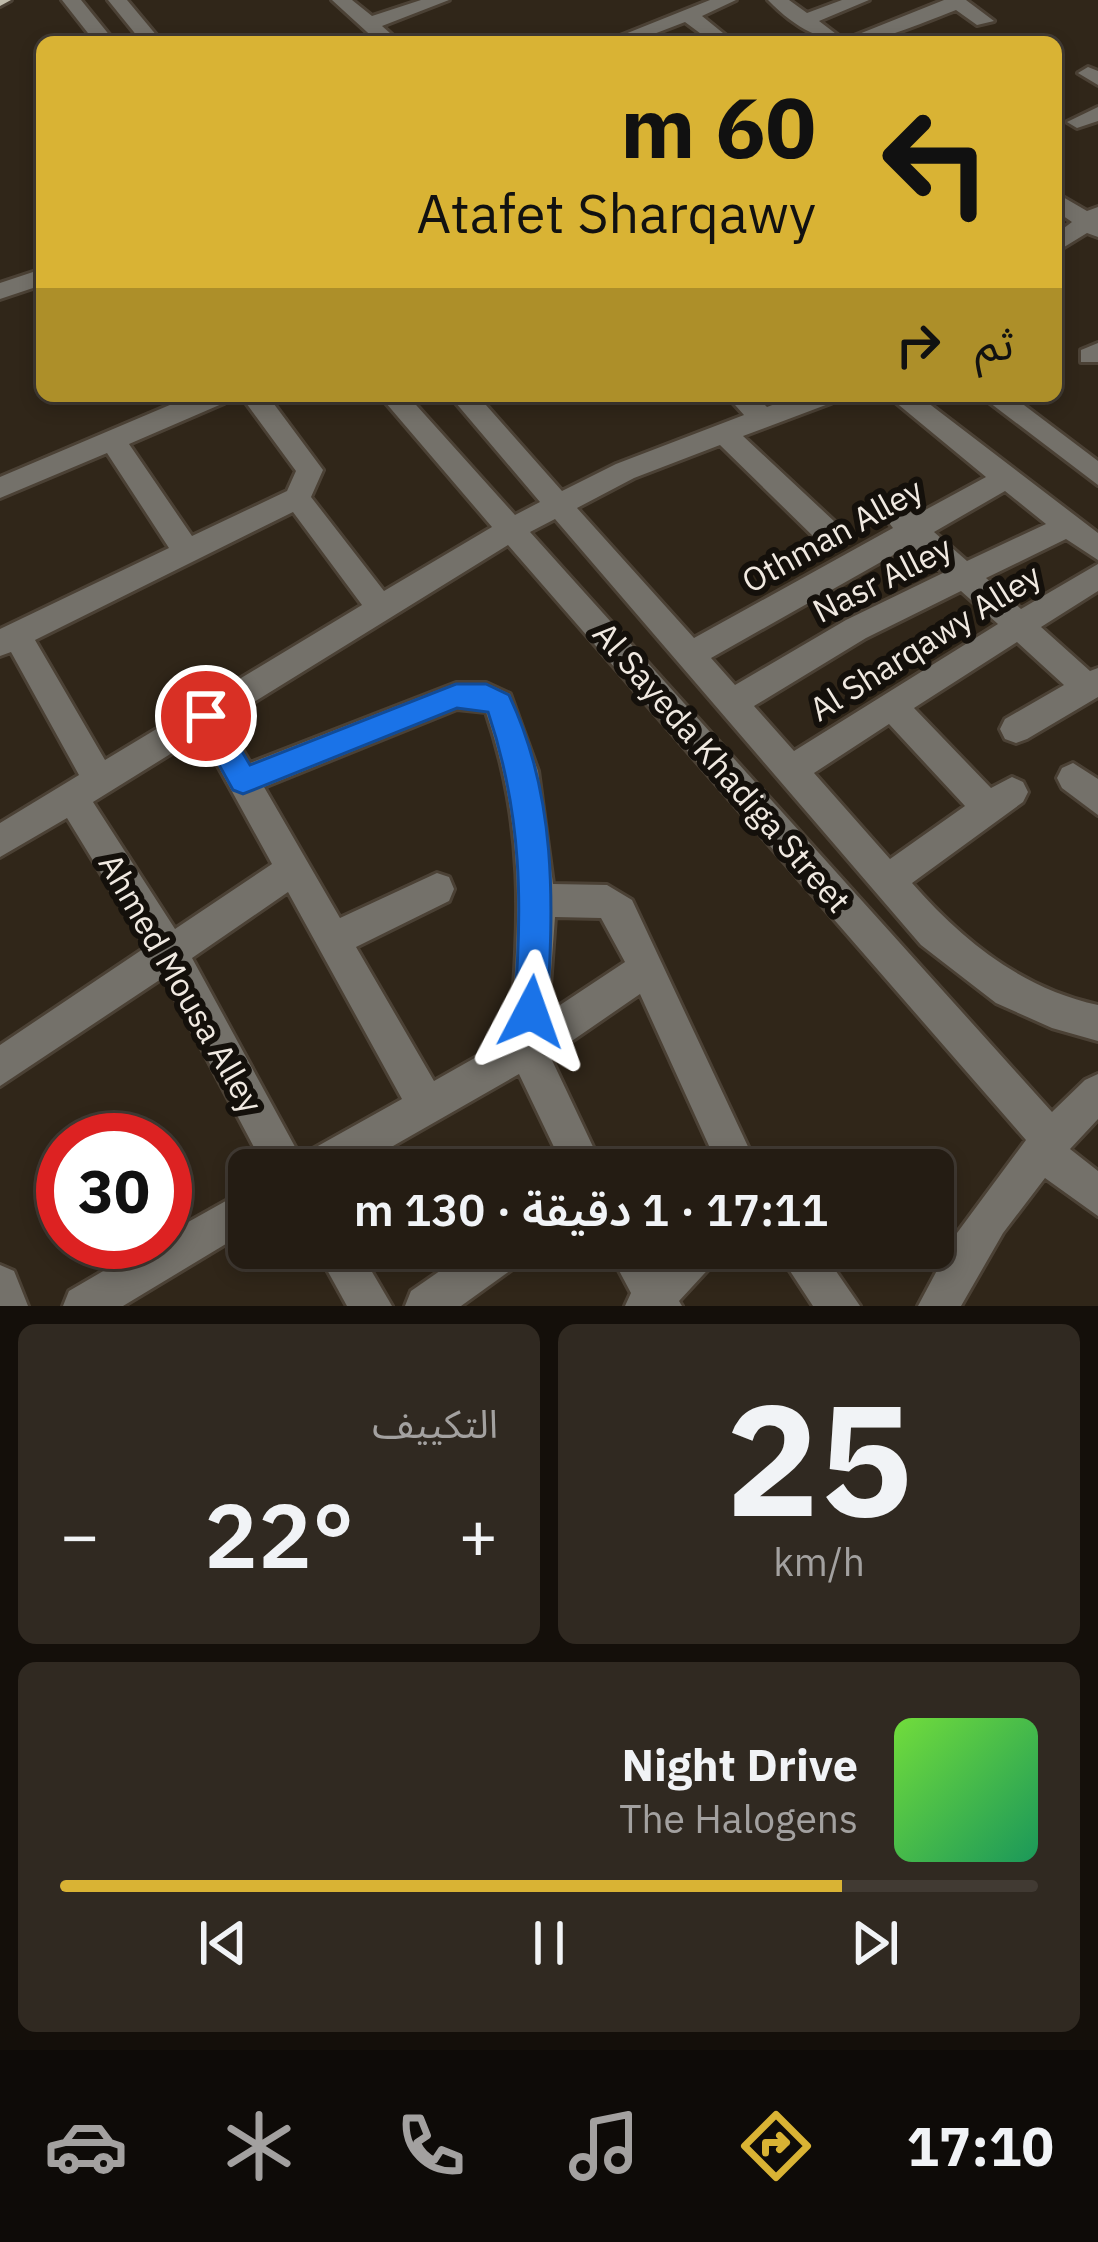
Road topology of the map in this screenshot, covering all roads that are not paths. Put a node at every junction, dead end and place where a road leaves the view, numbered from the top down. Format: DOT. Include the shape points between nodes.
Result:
graph roads {
  1 [pos="71,0"];
  2 [pos="117,0"];
  3 [pos="340,0"];
  4 [pos="440,0"];
  5 [pos="727,0"];
  6 [pos="777,0"];
  7 [pos="860,0"];
  8 [pos="955,2"];
  9 [pos="688,15"];
  10 [pos="805,20"];
  11 [pos="984,21"];
  12 [pos="368,24"];
  13 [pos="100,36"];
  14 [pos="147,36"];
  15 [pos="383,36"];
  16 [pos="631,36"];
  17 [pos="716,36"];
  18 [pos="828,36"];
  19 [pos="868,36"];
  20 [pos="1098,113"];
  21 [pos="1077,122"];
  22 [pos="1062,203"];
  23 [pos="1094,222"];
  24 [pos="1062,241"];
  25 [pos="36,278"];
  26 [pos="2,285"];
  27 [pos="201,402"];
  28 [pos="259,402"];
  29 [pos="398,402"];
  30 [pos="469,402"];
  31 [pos="747,402"];
  32 [pos="806,402"];
  33 [pos="909,402"];
  34 [pos="1002,402"];
  35 [pos="764,418"];
  36 [pos="724,434"];
  37 [pos="112,440"];
  38 [pos="1098,475"];
  39 [pos="1006,478"];
  40 [pos="0,488"];
  41 [pos="297,498"];
  42 [pos="562,503"];
  43 [pos="906,522"];
  44 [pos="1067,526"];
  45 [pos="511,529"];
  46 [pos="826,531"];
  47 [pos="1098,549"];
  48 [pos="188,553"];
  49 [pos="966,575"];
  50 [pos="1098,576"];
  51 [pos="381,609"];
  52 [pos="1021,624"];
  53 [pos="8,639"];
  54 [pos="692,654"];
  55 [pos="1092,684"];
  56 [pos="734,702"];
  57 [pos="892,706"];
  58 [pos="206,716"];
  59 [pos="1016,729"];
  60 [pos="791,770"];
  61 [pos="243,781"];
  62 [pos="85,789"];
  63 [pos="0,841"];
  64 [pos="293,869"];
  65 [pos="888,880"];
  66 [pos="436,889"];
  67 [pos="538,900"];
  68 [pos="333,940"];
  69 [pos="171,955"];
  70 [pos="646,969"];
  71 [pos="1098,1023"];
  72 [pos="526,1048"];
  73 [pos="0,1066"];
  74 [pos="1098,1093"];
  75 [pos="424,1102"];
  76 [pos="1045,1144"];
  77 [pos="276,1149"];
  78 [pos="347,1149"];
  79 [pos="574,1149"];
  80 [pos="730,1149"];
  81 [pos="1098,1196"];
  82 [pos="228,1217"];
  83 [pos="192,1233"];
  84 [pos="125,1269"];
  85 [pos="348,1269"];
  86 [pos="478,1269"];
  87 [pos="637,1269"];
  88 [pos="683,1269"];
  89 [pos="811,1269"];
  90 [pos="0,1285"];
  91 [pos="654,1303"];
  92 [pos="8,1306"];
  93 [pos="84,1306"];
  94 [pos="371,1306"];
  95 [pos="426,1306"];
  96 [pos="839,1306"];
  97 [pos="940,1306"];
  1 -- 13 [label="street"];
  2 -- 14 [label="street"];
  3 -- 12 [label="street"];
  4 -- 12 [label="street"];
  5 -- 9 [label="street"];
  6 -- 10 [label="street"];
  7 -- 10 [label="street"];
  8 -- 11 [label="street"];
  8 -- 19 [label="street"];
  9 -- 16 [label="street"];
  9 -- 17 [label="street"];
  10 -- 18 [label="street"];
  12 -- 15 [label="street"];
  20 -- 21 [label="street"];
  22 -- 23 [label="street"];
  23 -- 24 [label="street"];
  25 -- 26 [label="street"];
  27 -- 37 [label="street"];
  28 -- 41 [label="street" via="310,470"];
  29 -- 45 [label="street, Al Sayeda Khadiga Street"];
  30 -- 42 [label="street, Al Sayeda Khadiga Street"];
  31 -- 35 [label="street"];
  32 -- 35 [label="street"];
  33 -- 39 [label="street"];
  34 -- 38 [label="street"];
  35 -- 36 [label="street"];
  36 -- 42 [label="street"];
  36 -- 46 [label="street"];
  37 -- 40 [label="street"];
  37 -- 48 [label="street"];
  39 -- 43 [label="street, Othman Alley"];
  39 -- 44 [label="street"];
  41 -- 48 [label="street"];
  41 -- 51 [label="street"];
  42 -- 45 [label="street"];
  42 -- 54 [label="street, Al Sayeda Khadiga Street"];
  43 -- 49 [label="street"];
  43 -- 54 [label="street, Othman Alley"];
  44 -- 47 [label="street"];
  44 -- 49 [label="street, Nasr Alley"];
  45 -- 51 [label="street"];
  45 -- 76 [label="street, Al Sayeda Khadiga Street"];
  48 -- 53 [label="street"];
  49 -- 52 [label="street"];
  49 -- 56 [label="street, Nasr Alley"];
  50 -- 52 [label="street, Al Sharqawy Alley"];
  51 -- 58 [label="street"];
  52 -- 55 [label="street"];
  52 -- 57 [label="street, Al Sharqawy Alley"];
  53 -- 62 [label="street, Ahmed Mousa Alley"];
  54 -- 56 [label="street, Al Sayeda Khadiga Street"];
  55 -- 59 [label="street"];
  56 -- 60 [label="street, Al Sayeda Khadiga Street"];
  57 -- 60 [label="street, Al Sharqawy Alley"];
  57 -- 65 [label="street" via="1001,801"];
  58 -- 61 [label="street"];
  58 -- 62 [label="street"];
  60 -- 65 [label="street, Al Sayeda Khadiga Street"];
  61 -- 64 [label="street"];
  61 -- 67 [label="street" via="456,696 486,696 507,716 533,832"];
  62 -- 63 [label="street"];
  62 -- 69 [label="street, Ahmed Mousa Alley"];
  64 -- 68 [label="street"];
  64 -- 69 [label="street"];
  65 -- 71 [label="street, Al Sayeda Khadiga Street" via="967,964 1047,1009"];
  66 -- 68 [label="street"];
  67 -- 70 [label="street" via="614,904"];
  67 -- 72 [label="street"];
  68 -- 75 [label="street"];
  69 -- 73 [label="street"];
  69 -- 77 [label="street, Ahmed Mousa Alley"];
  70 -- 72 [label="street"];
  70 -- 80 [label="street"];
  72 -- 75 [label="street"];
  72 -- 79 [label="street"];
  74 -- 76 [label="street"];
  75 -- 78 [label="street"];
  76 -- 81 [label="street, Al Sayeda Khadiga Street"];
  76 -- 97 [label="street" via="961,1261"];
  82 -- 83 [label="street"];
  84 -- 93 [label="street"];
  85 -- 94 [label="street"];
  86 -- 95 [label="street"];
  87 -- 91 [label="street"];
  88 -- 91 [label="street"];
  89 -- 96 [label="street"];
  90 -- 92 [label="street"];
}
